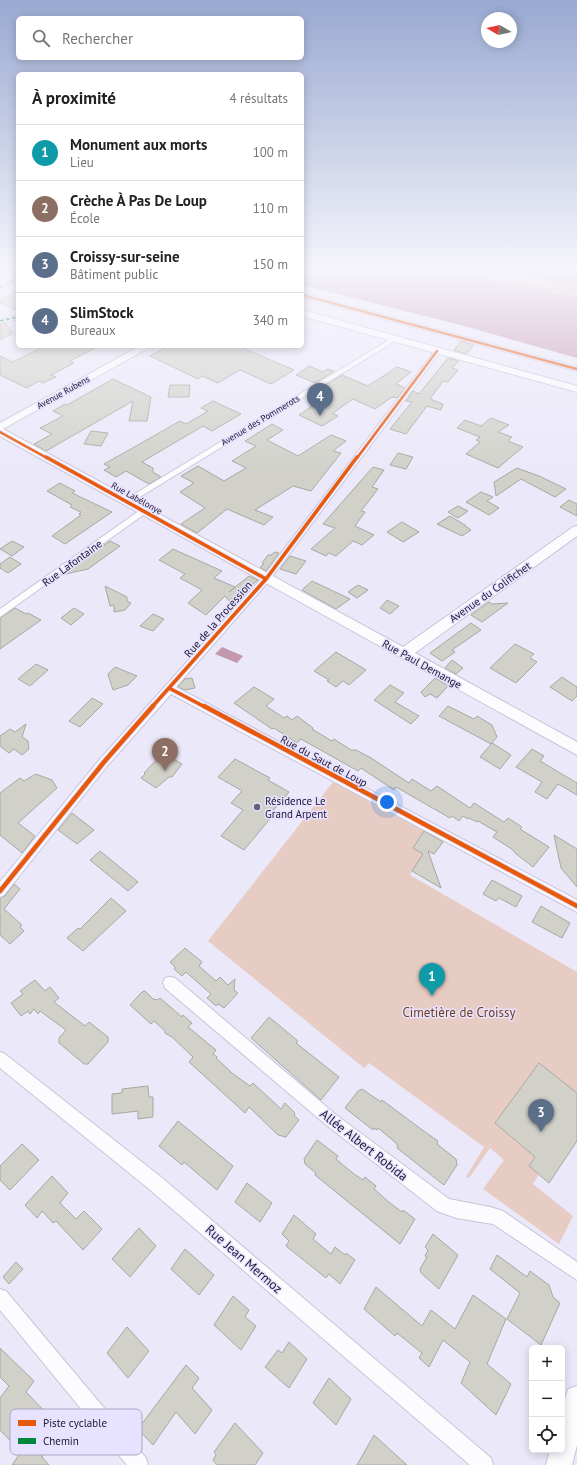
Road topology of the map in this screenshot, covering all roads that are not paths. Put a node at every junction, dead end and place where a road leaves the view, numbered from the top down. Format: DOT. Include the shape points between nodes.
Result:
graph roads {
  1 [pos="386,336"];
  2 [pos="456,336"];
  3 [pos="392,338"];
  4 [pos="143,348"];
  5 [pos="437,351"];
  6 [pos="577,369"];
  7 [pos="577,389"];
  8 [pos="0,427"];
  9 [pos="0,432"];
  10 [pos="126,502"];
  11 [pos="143,511"];
  12 [pos="577,530"];
  13 [pos="266,579"];
  14 [pos="0,614"];
  15 [pos="404,654"];
  16 [pos="169,688"];
  17 [pos="577,749"];
  18 [pos="0,891"];
  19 [pos="577,906"];
  20 [pos="170,983"];
  21 [pos="0,1059"];
  22 [pos="577,1272"];
  23 [pos="0,1297"];
  24 [pos="577,1398"];
  25 [pos="93,1409"];
  26 [pos="131,1455"];
  27 [pos="139,1465"];
  28 [pos="484,1465"];
  29 [pos="559,1465"];
  1 -- 3 [label="main road"];
  2 -- 6 [label="street"];
  3 -- 5 [label="main road"];
  3 -- 10 [label="street, Avenue des Pommerots" via="388,343"];
  4 -- 8 [label="main road, Avenue Rubens"];
  5 -- 7 [label="main road"];
  5 -- 13 [label="street, Rue de la Procession"];
  9 -- 10 [label="main road, Rue Labélonye"];
  10 -- 11 [label="main road, Rue Labélonye"];
  11 -- 13 [label="main road, Rue Labélonye"];
  11 -- 14 [label="street, Rue Lafontaine"];
  12 -- 15 [label="main road, Avenue du Colifichet"];
  13 -- 15 [label="main road, Rue Paul Demange"];
  13 -- 16 [label="street, Rue de la Procession"];
  15 -- 17 [label="main road, Rue Paul Demange"];
  16 -- 18 [label="street, Rue de la Procession" via="104,762"];
  16 -- 19 [label="street, Rue du Saut de Loup"];
  20 -- 22 [label="street, Allée Albert Robida" via="330,1119 443,1205 451,1209 497,1217"];
  21 -- 28 [label="street, Rue Jean Mermoz" via="155,1182"];
  23 -- 25 [label="street"];
  24 -- 29 [label="main road"];
  26 -- 27 [label="street"];
}
